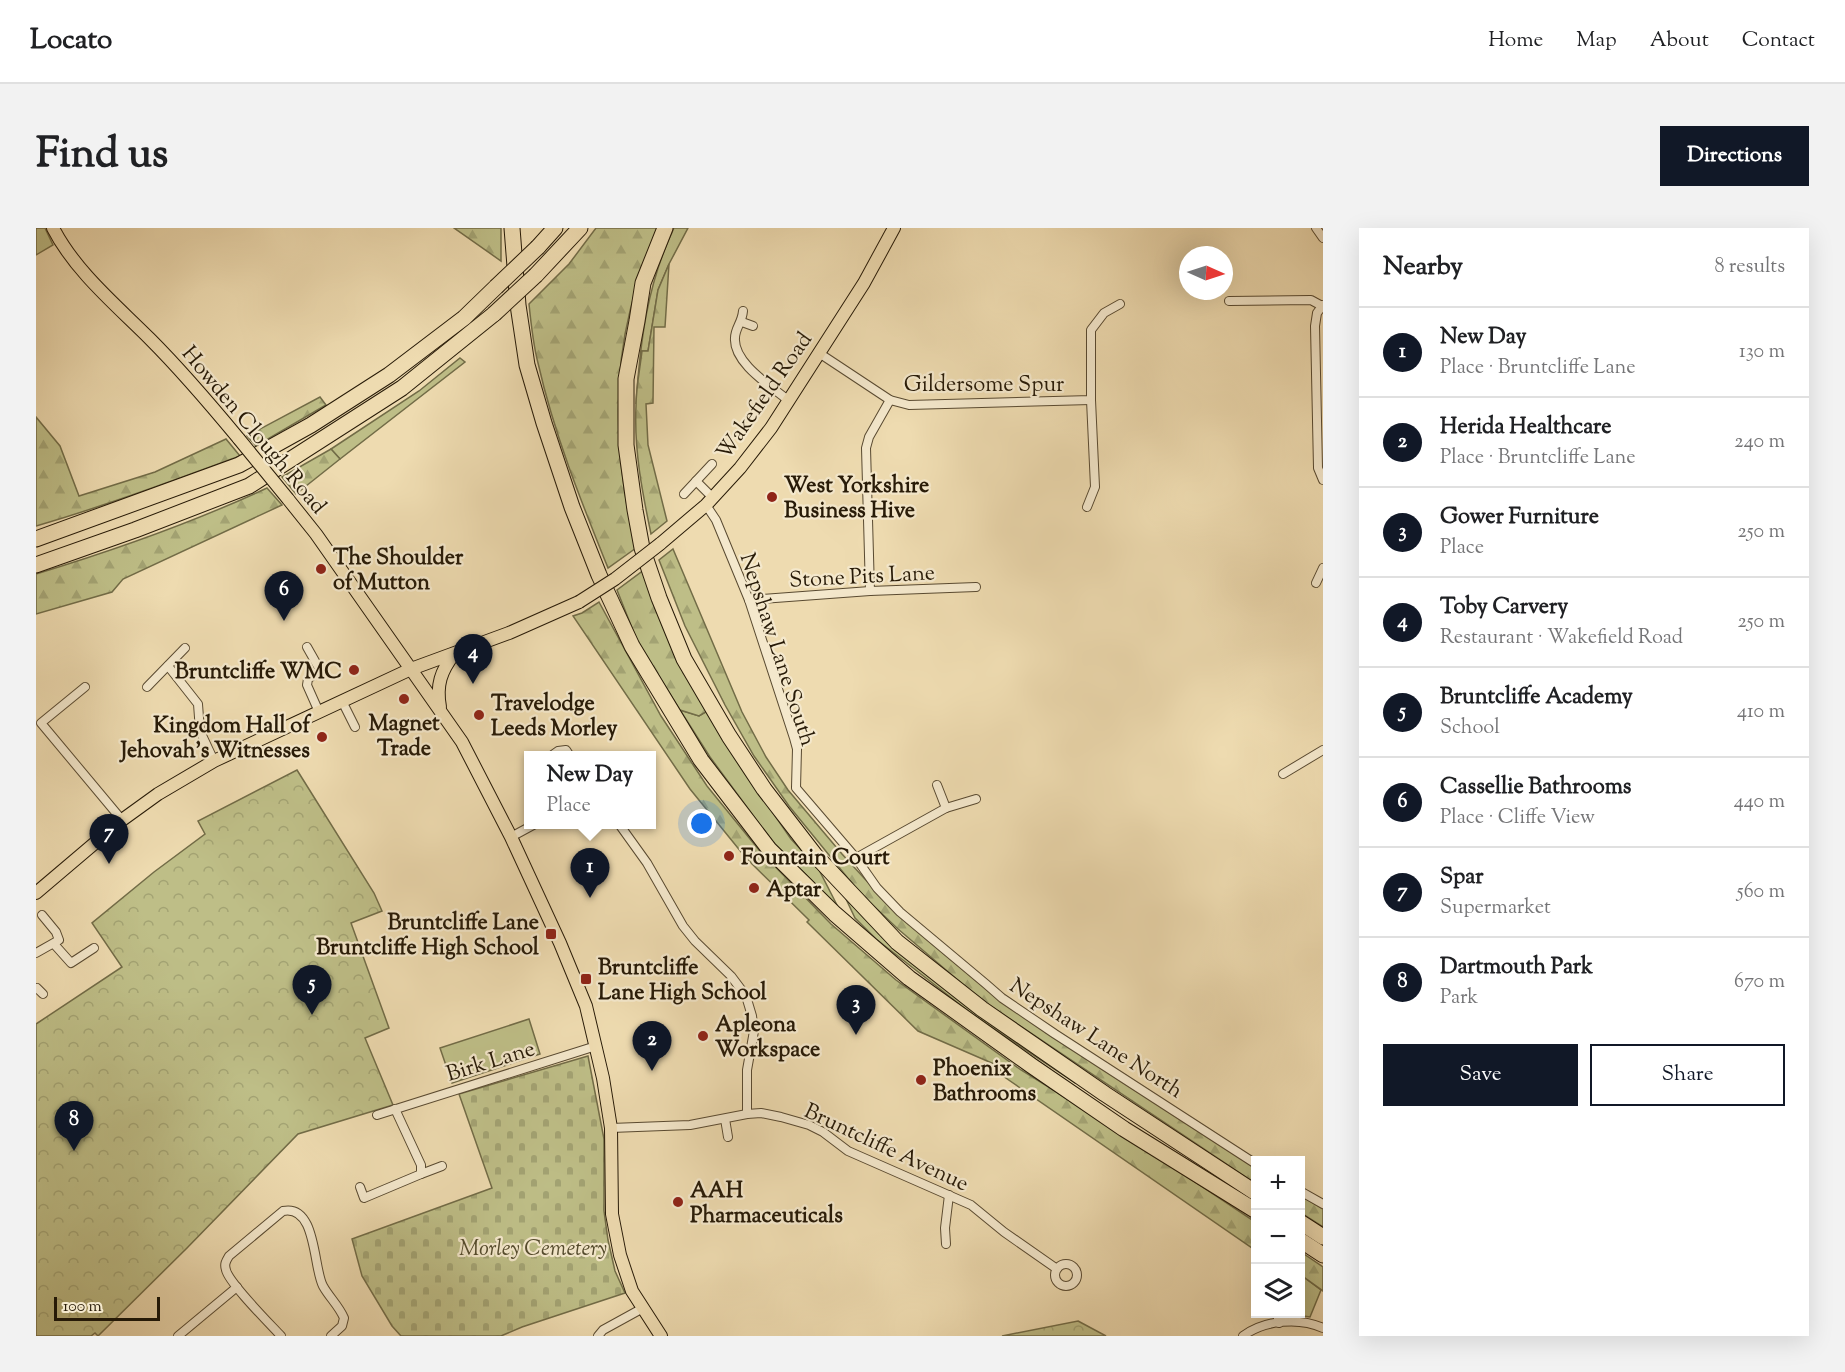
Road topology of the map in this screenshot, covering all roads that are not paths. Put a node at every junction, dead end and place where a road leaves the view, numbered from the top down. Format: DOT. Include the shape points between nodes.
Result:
graph roads {
  1 [pos="53,228"];
  2 [pos="512,228"];
  3 [pos="555,228"];
  4 [pos="580,228"];
  5 [pos="665,228"];
  6 [pos="894,228"];
  7 [pos="1316,228"];
  8 [pos="1323,238"];
  9 [pos="1229,301"];
  10 [pos="1120,304"];
  11 [pos="1322,305"];
  12 [pos="743,312"];
  13 [pos="742,322"];
  14 [pos="753,326"];
  15 [pos="819,353"];
  16 [pos="890,400"];
  17 [pos="1091,400"];
  18 [pos="789,401"];
  19 [pos="712,464"];
  20 [pos="1323,480"];
  21 [pos="696,481"];
  22 [pos="684,494"];
  23 [pos="709,502"];
  24 [pos="1087,507"];
  25 [pos="36,539"];
  26 [pos="36,565"];
  27 [pos="1323,568"];
  28 [pos="1316,583"];
  29 [pos="976,587"];
  30 [pos="870,591"];
  31 [pos="749,600"];
  32 [pos="307,647"];
  33 [pos="186,648"];
  34 [pos="455,653"];
  35 [pos="168,666"];
  36 [pos="411,669"];
  37 [pos="85,687"];
  38 [pos="147,687"];
  39 [pos="342,702"];
  40 [pos="440,711"];
  41 [pos="319,712"];
  42 [pos="355,727"];
  43 [pos="1323,750"];
  44 [pos="214,761"];
  45 [pos="1283,774"];
  46 [pos="937,785"];
  47 [pos="976,799"];
  48 [pos="946,808"];
  49 [pos="122,820"];
  50 [pos="526,829"];
  51 [pos="622,829"];
  52 [pos="511,837"];
  53 [pos="855,858"];
  54 [pos="36,894"];
  55 [pos="42,915"];
  56 [pos="924,933"];
  57 [pos="54,944"];
  58 [pos="94,948"];
  59 [pos="36,952"];
  60 [pos="596,1046"];
  61 [pos="394,1109"];
  62 [pos="747,1114"];
  63 [pos="377,1115"];
  64 [pos="725,1119"];
  65 [pos="611,1128"];
  66 [pos="728,1137"];
  67 [pos="1251,1161"];
  68 [pos="442,1166"];
  69 [pos="421,1174"];
  70 [pos="360,1187"];
  71 [pos="1251,1189"];
  72 [pos="1305,1194"];
  73 [pos="949,1195"];
  74 [pos="1323,1204"];
  75 [pos="1251,1207"];
  76 [pos="1305,1225"];
  77 [pos="1323,1237"];
  78 [pos="1305,1243"];
  79 [pos="946,1244"];
  80 [pos="1323,1255"];
  81 [pos="1057,1269"];
  82 [pos="237,1287"];
  83 [pos="643,1308"];
  84 [pos="1278,1318"];
  85 [pos="1323,1328"];
  86 [pos="178,1336"];
  87 [pos="281,1336"];
  88 [pos="330,1336"];
  89 [pos="598,1336"];
  90 [pos="661,1336"];
  91 [pos="1243,1336"];
  1 -- 36 [label="main road, Howden Clough Road, bridge" via="70,256 189,379 288,499"];
  2 -- 75 [label="highway" via="527,365 572,507 632,646 701,760 769,849 835,914 909,978 1124,1129"];
  3 -- 25 [label="highway, bridge" via="464,318 389,375 300,431 239,465"];
  4 -- 26 [label="highway, bridge" via="494,315 402,388 249,486"];
  5 -- 71 [label="highway" via="644,283 626,379 626,445 642,548 659,598 684,658 729,736 815,855 897,942 982,1009"];
  6 -- 15 [label="main road, Wakefield Road"];
  7 -- 8 [label="street"];
  9 -- 11 [label="street" via="1311,300"];
  10 -- 17 [label="street, Gildersome Spur" via="1104,313 1091,330"];
  11 -- 20 [label="street" via="1315,326 1318,468"];
  12 -- 13 [label="street"];
  13 -- 14 [label="street"];
  13 -- 18 [label="street" via="735,331 734,342 739,356"];
  15 -- 16 [label="street, Gildersome Spur"];
  15 -- 18 [label="main road, Wakefield Road"];
  16 -- 17 [label="street, Gildersome Spur" via="909,405"];
  16 -- 30 [label="street" via="866,448"];
  17 -- 24 [label="street, Gildersome Spur" via="1095,487"];
  18 -- 23 [label="main road, Wakefield Road" via="740,468"];
  19 -- 21 [label="street"];
  21 -- 22 [label="street"];
  21 -- 23 [label="street, Nepshaw Lane South"];
  23 -- 31 [label="street, Nepshaw Lane South"];
  23 -- 34 [label="main road, Wakefield Road, bridge" via="642,560 579,602"];
  27 -- 28 [label="street"];
  29 -- 30 [label="street, Stone Pits Lane"];
  30 -- 31 [label="street, Stone Pits Lane"];
  31 -- 53 [label="street, Nepshaw Lane South" via="797,749 796,788"];
  32 -- 41 [label="street" via="320,670 308,679 307,685"];
  33 -- 35 [label="street"];
  34 -- 36 [label="main road, Wakefield Road"];
  34 -- 40 [label="main road" via="440,678"];
  35 -- 38 [label="street"];
  35 -- 44 [label="street" via="198,704 200,731"];
  36 -- 39 [label="main road, Wakefield Road"];
  36 -- 40 [label="main road, Howden Clough Road"];
  37 -- 49 [label="street" via="41,723"];
  39 -- 41 [label="main road, Wakefield Road"];
  39 -- 42 [label="street"];
  40 -- 52 [label="main road, Howden Clough Road" via="462,742"];
  41 -- 44 [label="main road, Wakefield Road"];
  43 -- 45 [label="street"];
  44 -- 49 [label="main road, Wakefield Road"];
  46 -- 48 [label="street"];
  47 -- 48 [label="street"];
  48 -- 53 [label="street"];
  49 -- 54 [label="main road, Wakefield Road"];
  50 -- 52 [label="street"];
  51 -- 62 [label="street" via="647,862 683,926 746,996 754,1031 747,1070"];
  52 -- 60 [label="main road, Howden Clough Road" via="586,1006"];
  53 -- 56 [label="street, Nepshaw Lane South" via="876,888"];
  55 -- 57 [label="street" via="56,932 59,940"];
  56 -- 67 [label="street, Nepshaw Lane North" via="1002,998"];
  57 -- 58 [label="street" via="71,963"];
  57 -- 59 [label="street"];
  60 -- 61 [label="street, Birk Lane"];
  60 -- 65 [label="main road, Howden Clough Road"];
  61 -- 63 [label="street, Birk Lane"];
  61 -- 69 [label="street" via="421,1165"];
  62 -- 64 [label="street, Bruntcliffe Avenue"];
  62 -- 73 [label="street, Bruntcliffe Avenue" via="761,1113 808,1125 848,1151"];
  64 -- 65 [label="street, Bruntcliffe Avenue" via="667,1127"];
  64 -- 66 [label="street"];
  65 -- 83 [label="main road, Howden Clough Road" via="615,1233 625,1274"];
  68 -- 69 [label="street"];
  69 -- 70 [label="street" via="364,1198"];
  72 -- 74 [label="street"];
  73 -- 79 [label="street"];
  73 -- 81 [label="street, Bruntcliffe Avenue" via="971,1205"];
  76 -- 77 [label="highway"];
  78 -- 80 [label="highway"];
  82 -- 86 [label="street"];
  82 -- 87 [label="street"];
  82 -- 88 [label="street" via="228,1275 226,1260 283,1211 294,1211 312,1236 322,1286 344,1318 342,1326"];
  83 -- 89 [label="street"];
  83 -- 90 [label="main road, Howden Clough Road"];
  84 -- 85 [label="street"];
  84 -- 91 [label="street"];
}
